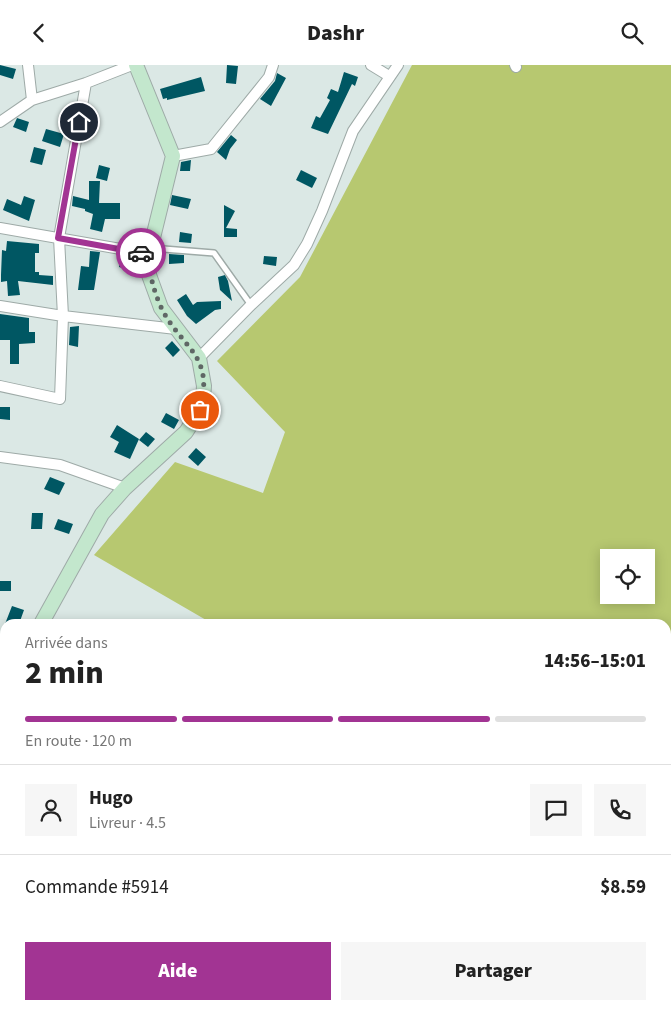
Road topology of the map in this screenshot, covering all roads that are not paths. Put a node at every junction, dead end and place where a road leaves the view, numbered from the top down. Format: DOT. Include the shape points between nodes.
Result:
graph roads {
  1 [pos="28,65"];
  2 [pos="132,65"];
  3 [pos="136,65"];
  4 [pos="274,65"];
  5 [pos="371,65"];
  6 [pos="398,65"];
  7 [pos="389,76"];
  8 [pos="86,83"];
  9 [pos="32,100"];
  10 [pos="0,122"];
  11 [pos="173,156"];
  12 [pos="0,228"];
  13 [pos="58,238"];
  14 [pos="150,251"];
  15 [pos="251,305"];
  16 [pos="0,306"];
  17 [pos="62,316"];
  18 [pos="176,329"];
  19 [pos="199,359"];
  20 [pos="0,386"];
  21 [pos="0,457"];
  22 [pos="125,488"];
  23 [pos="45,619"];
  1 -- 9 [label="street"];
  2 -- 8 [label="street"];
  3 -- 11 [label="street"];
  4 -- 11 [label="street" via="269,77 211,149"];
  5 -- 7 [label="street"];
  6 -- 7 [label="street"];
  7 -- 15 [label="street" via="353,131 307,244 294,265"];
  8 -- 9 [label="street"];
  8 -- 13 [label="street"];
  9 -- 10 [label="street"];
  11 -- 14 [label="street"];
  12 -- 13 [label="street"];
  13 -- 14 [label="street"];
  13 -- 17 [label="street"];
  14 -- 15 [label="lane" via="214,253"];
  14 -- 18 [label="street" via="149,275 162,308"];
  15 -- 19 [label="street"];
  16 -- 17 [label="street"];
  17 -- 18 [label="street"];
  17 -- 20 [label="street" via="60,399"];
  18 -- 19 [label="street"];
  19 -- 22 [label="street" via="204,386 196,419"];
  21 -- 22 [label="street" via="60,465"];
  22 -- 23 [label="street" via="102,514"];
}
